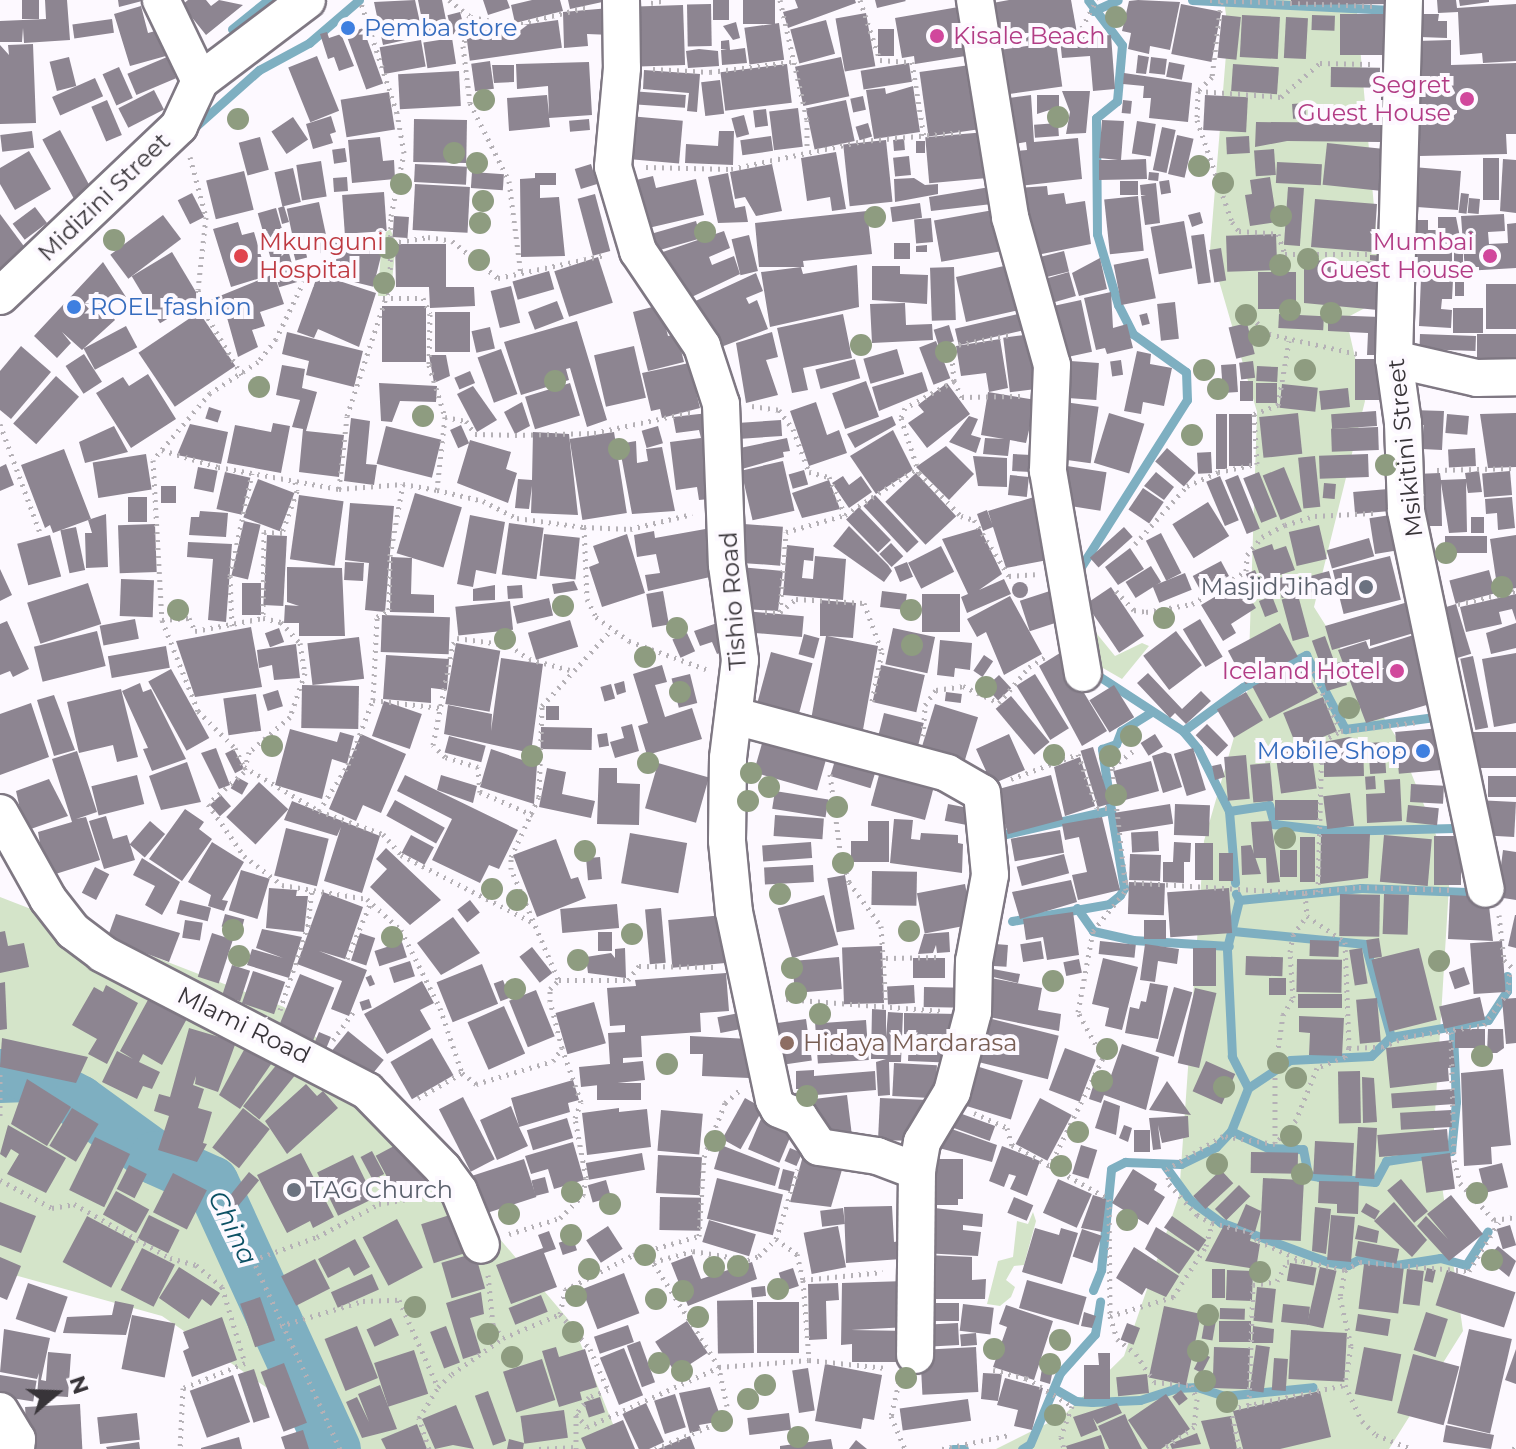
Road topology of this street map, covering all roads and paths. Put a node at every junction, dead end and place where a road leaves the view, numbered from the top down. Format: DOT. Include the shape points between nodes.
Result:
graph roads {
  1 [pos="161,0"];
  2 [pos="307,0"];
  3 [pos="360,0"];
  4 [pos="449,0"];
  5 [pos="780,0"];
  6 [pos="860,0"];
  7 [pos="975,0"];
  8 [pos="1097,0"];
  9 [pos="1210,0"];
  10 [pos="621,2"];
  11 [pos="1221,2"];
  12 [pos="1260,2"];
  13 [pos="1404,3"];
  14 [pos="471,17"];
  15 [pos="985,50"];
  16 [pos="791,62"];
  17 [pos="622,68"];
  18 [pos="1399,68"];
  19 [pos="200,81"];
  20 [pos="1198,91"];
  21 [pos="179,126"];
  22 [pos="997,129"];
  23 [pos="924,137"];
  24 [pos="807,151"];
  25 [pos="613,167"];
  26 [pos="391,243"];
  27 [pos="638,251"];
  28 [pos="1397,254"];
  29 [pos="311,266"];
  30 [pos="521,275"];
  31 [pos="0,296"];
  32 [pos="383,298"];
  33 [pos="1251,317"];
  34 [pos="1043,328"];
  35 [pos="1289,341"];
  36 [pos="1394,359"];
  37 [pos="242,375"];
  38 [pos="1516,377"];
  39 [pos="954,381"];
  40 [pos="1051,402"];
  41 [pos="721,404"];
  42 [pos="445,417"];
  43 [pos="0,424"];
  44 [pos="162,450"];
  45 [pos="1516,468"];
  46 [pos="916,469"];
  47 [pos="1407,471"];
  48 [pos="252,473"];
  49 [pos="295,482"];
  50 [pos="403,484"];
  51 [pos="339,489"];
  52 [pos="437,490"];
  53 [pos="727,501"];
  54 [pos="1406,511"];
  55 [pos="845,515"];
  56 [pos="584,527"];
  57 [pos="40,533"];
  58 [pos="1135,544"];
  59 [pos="1063,567"];
  60 [pos="1116,591"];
  61 [pos="1516,591"];
  62 [pos="1428,607"];
  63 [pos="733,610"];
  64 [pos="780,612"];
  65 [pos="263,618"];
  66 [pos="162,620"];
  67 [pos="232,626"];
  68 [pos="612,629"];
  69 [pos="1079,656"];
  70 [pos="1305,657"];
  71 [pos="740,660"];
  72 [pos="570,670"];
  73 [pos="373,700"];
  74 [pos="872,701"];
  75 [pos="441,708"];
  76 [pos="735,716"];
  77 [pos="1455,722"];
  78 [pos="1341,731"];
  79 [pos="830,741"];
  80 [pos="1133,751"];
  81 [pos="915,764"];
  82 [pos="244,767"];
  83 [pos="982,793"];
  84 [pos="1113,808"];
  85 [pos="319,811"];
  86 [pos="0,813"];
  87 [pos="533,815"];
  88 [pos="1126,882"];
  89 [pos="312,889"];
  90 [pos="1486,889"];
  91 [pos="1318,892"];
  92 [pos="1305,893"];
  93 [pos="371,902"];
  94 [pos="1307,916"];
  95 [pos="532,922"];
  96 [pos="886,958"];
  97 [pos="347,959"];
  98 [pos="974,961"];
  99 [pos="743,964"];
  100 [pos="1513,971"];
  101 [pos="559,980"];
  102 [pos="757,1003"];
  103 [pos="886,1005"];
  104 [pos="973,1012"];
  105 [pos="1451,1032"];
  106 [pos="269,1037"];
  107 [pos="562,1048"];
  108 [pos="1349,1048"];
  109 [pos="767,1071"];
  110 [pos="462,1073"];
  111 [pos="0,1074"];
  112 [pos="952,1092"];
  113 [pos="389,1114"];
  114 [pos="0,1121"];
  115 [pos="813,1143"];
  116 [pos="1275,1144"];
  117 [pos="1049,1168"];
  118 [pos="917,1171"];
  119 [pos="0,1180"];
  120 [pos="459,1191"];
  121 [pos="1516,1217"];
  122 [pos="1499,1222"];
  123 [pos="1212,1223"];
  124 [pos="776,1239"];
  125 [pos="481,1245"];
  126 [pos="650,1248"];
  127 [pos="1300,1260"];
  128 [pos="653,1262"];
  129 [pos="916,1269"];
  130 [pos="1345,1270"];
  131 [pos="803,1280"];
  132 [pos="560,1314"];
  133 [pos="1110,1316"];
  134 [pos="280,1326"];
  135 [pos="503,1338"];
  136 [pos="915,1355"];
  137 [pos="809,1360"];
  138 [pos="719,1367"];
  139 [pos="993,1370"];
  140 [pos="1345,1385"];
  141 [pos="438,1387"];
  142 [pos="1249,1405"];
  143 [pos="0,1411"];
  144 [pos="576,1414"];
  145 [pos="1009,1435"];
  146 [pos="576,1448"];
  147 [pos="16,1449"];
  148 [pos="180,1449"];
  149 [pos="340,1449"];
  150 [pos="429,1449"];
  151 [pos="539,1449"];
  152 [pos="655,1449"];
  153 [pos="905,1449"];
  154 [pos="942,1449"];
  155 [pos="1064,1449"];
  156 [pos="1163,1449"];
  157 [pos="1239,1449"];
  158 [pos="1412,1449"];
  1 -- 19 [label="street"];
  2 -- 19 [label="street, Midizini Street"];
  3 -- 26 [label="path" via="397,113 404,153"];
  4 -- 14 [label="path"];
  5 -- 16 [label="path"];
  6 -- 23 [label="path" via="880,60 912,62"];
  7 -- 15 [label="street"];
  8 -- 15 [label="path" via="1078,35"];
  9 -- 11 [label="path"];
  10 -- 14 [label="path" via="513,25"];
  10 -- 17 [label="street, Tishio Road"];
  11 -- 12 [label="path"];
  11 -- 20 [label="path" via="1212,77"];
  12 -- 13 [label="path"];
  13 -- 18 [label="street, Msikitini Street"];
  14 -- 30 [label="path" via="463,46 470,103 475,122 509,181"];
  15 -- 22 [label="street"];
  16 -- 17 [label="path" via="710,72"];
  16 -- 24 [label="path" via="807,120"];
  17 -- 25 [label="street, Tishio Road"];
  18 -- 20 [label="path" via="1320,63 1281,97"];
  18 -- 28 [label="street, Msikitini Street"];
  19 -- 21 [label="street, Midizini Street"];
  20 -- 28 [label="path" via="1197,120 1221,199 1239,231 1278,234 1285,254"];
  21 -- 31 [label="street, Midizini Street"];
  21 -- 37 [label="path" via="206,217 198,290"];
  22 -- 23 [label="path"];
  22 -- 34 [label="street" via="1010,217"];
  23 -- 24 [label="path"];
  24 -- 25 [label="path" via="707,171"];
  25 -- 27 [label="street, Tishio Road"];
  26 -- 30 [label="path" via="428,237 452,241 498,278"];
  26 -- 32 [label="path" via="390,285"];
  27 -- 30 [label="path"];
  27 -- 41 [label="street, Tishio Road" via="702,346"];
  28 -- 36 [label="street, Msikitini Street"];
  29 -- 37 [label="path" via="276,339"];
  32 -- 42 [label="path" via="423,298 427,304 429,365"];
  32 -- 51 [label="path" via="365,371 347,416"];
  33 -- 35 [label="path" via="1269,334"];
  34 -- 39 [label="path" via="951,346"];
  34 -- 40 [label="street" via="1052,365"];
  35 -- 36 [label="path"];
  35 -- 58 [label="path" via="1278,405 1254,414 1257,464 1218,472 1187,486"];
  36 -- 38 [label="street" via="1477,378"];
  36 -- 47 [label="street, Msikitini Street"];
  37 -- 44 [label="path" via="210,393"];
  39 -- 40 [label="path" via="962,397 1000,393"];
  39 -- 46 [label="path" via="901,413"];
  40 -- 59 [label="street" via="1048,471"];
  41 -- 42 [label="path" via="594,433 475,434 466,421"];
  41 -- 53 [label="street, Tishio Road"];
  41 -- 55 [label="path" via="779,410 793,429 809,472 829,477"];
  42 -- 52 [label="path"];
  43 -- 57 [label="path"];
  44 -- 48 [label="path"];
  44 -- 66 [label="path" via="153,460"];
  45 -- 47 [label="path"];
  46 -- 55 [label="path"];
  46 -- 59 [label="path" via="961,516 974,520 1009,576"];
  47 -- 54 [label="street, Msikitini Street"];
  48 -- 49 [label="path"];
  48 -- 67 [label="path" via="230,576"];
  49 -- 51 [label="path"];
  49 -- 65 [label="path" via="297,491 282,533 264,532"];
  50 -- 51 [label="path"];
  50 -- 52 [label="path"];
  50 -- 73 [label="path" via="390,556 389,610 377,617"];
  52 -- 56 [label="path" via="483,501 517,518"];
  53 -- 56 [label="path" via="630,529"];
  53 -- 63 [label="street, Tishio Road"];
  54 -- 60 [label="path" via="1315,516 1285,525 1262,537 1247,555 1246,571 1192,604 1134,610"];
  54 -- 62 [label="street, Msikitini Street"];
  55 -- 64 [label="path" via="786,532"];
  56 -- 68 [label="path" via="587,599 596,617"];
  59 -- 69 [label="street"];
  61 -- 62 [label="path"];
  62 -- 77 [label="street, Msikitini Street"];
  63 -- 64 [label="path"];
  63 -- 71 [label="street, Tishio Road"];
  64 -- 74 [label="path" via="796,599 864,603 882,652"];
  65 -- 67 [label="path"];
  65 -- 82 [label="path" via="281,622 300,643 305,673 290,717 249,752"];
  66 -- 67 [label="path" via="189,618 195,631"];
  66 -- 82 [label="path" via="198,711 235,748"];
  68 -- 71 [label="path" via="695,668 717,671"];
  68 -- 72 [label="path"];
  69 -- 81 [label="path" via="1029,667 999,703 953,685 929,694"];
  70 -- 78 [label="path"];
  71 -- 76 [label="street, Tishio Road"];
  72 -- 75 [label="path" via="529,659 509,645 457,638"];
  72 -- 87 [label="path" via="542,706 539,797"];
  73 -- 75 [label="path"];
  73 -- 85 [label="path" via="348,765"];
  75 -- 87 [label="path" via="433,745 445,757 478,767 480,792"];
  76 -- 79 [label="street"];
  76 -- 99 [label="street, Tishio Road" via="727,841"];
  77 -- 78 [label="path" via="1372,724"];
  77 -- 90 [label="street, Msikitini Street" via="1469,825"];
  78 -- 91 [label="path" via="1322,741"];
  79 -- 81 [label="street"];
  79 -- 96 [label="path" via="829,795 841,857 849,882 881,926"];
  80 -- 84 [label="path" via="1113,764"];
  81 -- 83 [label="street" via="947,773"];
  82 -- 85 [label="path"];
  82 -- 89 [label="path" via="209,808 244,856 282,885"];
  83 -- 84 [label="path" via="1078,754 1097,808"];
  83 -- 98 [label="street" via="990,875"];
  84 -- 88 [label="path"];
  85 -- 95 [label="path" via="383,834 401,855"];
  86 -- 106 [label="street, Mlami Road" via="48,899 73,931 114,960"];
  87 -- 95 [label="path" via="511,857"];
  88 -- 92 [label="path" via="1208,883"];
  88 -- 117 [label="path" via="1118,904 1093,931 1078,1012 1103,1058"];
  89 -- 93 [label="path" via="345,891"];
  89 -- 106 [label="path" via="308,926"];
  90 -- 91 [label="path" via="1359,887"];
  90 -- 100 [label="path" via="1494,895"];
  91 -- 92 [label="path"];
  92 -- 94 [label="path"];
  93 -- 97 [label="path"];
  93 -- 110 [label="path" via="401,930 426,977"];
  94 -- 108 [label="path" via="1345,942"];
  94 -- 116 [label="path" via="1293,935 1290,952 1293,998 1283,1015 1275,1071"];
  95 -- 101 [label="path"];
  96 -- 98 [label="path"];
  96 -- 103 [label="path"];
  98 -- 104 [label="street"];
  99 -- 101 [label="path" via="673,970 639,966 628,980"];
  99 -- 102 [label="street, Tishio Road"];
  100 -- 105 [label="path" via="1496,1015 1484,1025"];
  101 -- 107 [label="path" via="550,989 550,1001"];
  102 -- 103 [label="path" via="798,998"];
  102 -- 109 [label="street, Tishio Road"];
  103 -- 104 [label="path"];
  104 -- 112 [label="street"];
  105 -- 108 [label="path"];
  105 -- 122 [label="path" via="1456,1066 1454,1160 1460,1183 1481,1211"];
  106 -- 113 [label="street, Mlami Road" via="367,1091"];
  107 -- 110 [label="path" via="539,1068 483,1085"];
  107 -- 125 [label="path" via="581,1102 575,1118 586,1178 583,1195 560,1218"];
  108 -- 116 [label="path" via="1345,1057 1317,1068 1296,1120"];
  109 -- 115 [label="street, Tishio Road" via="776,1106 799,1117"];
  109 -- 126 [label="path" via="736,1092 718,1117 704,1157 699,1236"];
  110 -- 113 [label="path"];
  111 -- 114 [label="path"];
  112 -- 117 [label="path" via="962,1108 1007,1128 1008,1142"];
  112 -- 118 [label="street" via="922,1142"];
  113 -- 120 [label="street, Mlami Road" via="430,1152"];
  115 -- 118 [label="street"];
  115 -- 124 [label="path" via="798,1167"];
  116 -- 123 [label="path" via="1223,1136 1167,1169 1169,1184 1178,1195"];
  117 -- 133 [label="path" via="1109,1199"];
  118 -- 129 [label="street"];
  119 -- 148 [label="path" via="52,1208 74,1204 170,1258 196,1265 222,1287 245,1363 183,1388"];
  120 -- 125 [label="street, Mlami Road"];
  120 -- 134 [label="path" via="379,1204 317,1237 257,1255 257,1274"];
  121 -- 122 [label="path"];
  122 -- 130 [label="path" via="1469,1271 1440,1264 1396,1268 1360,1262"];
  123 -- 127 [label="path" via="1251,1232 1258,1241"];
  123 -- 133 [label="path" via="1206,1246 1173,1297"];
  124 -- 128 [label="path" via="748,1260 693,1251"];
  124 -- 131 [label="path" via="797,1254"];
  125 -- 135 [label="path" via="493,1325"];
  126 -- 128 [label="path"];
  126 -- 132 [label="path" via="565,1290"];
  127 -- 130 [label="path"];
  127 -- 142 [label="path" via="1287,1262 1277,1281 1253,1285"];
  128 -- 138 [label="path"];
  129 -- 131 [label="path"];
  129 -- 136 [label="street"];
  130 -- 140 [label="path" via="1340,1297 1351,1346"];
  131 -- 137 [label="path"];
  132 -- 135 [label="path"];
  132 -- 144 [label="path" via="590,1349 608,1390 589,1397"];
  133 -- 156 [label="path" via="1117,1339 1133,1350 1154,1382 1191,1385 1197,1399 1194,1427"];
  134 -- 141 [label="path" via="363,1301 399,1300"];
  134 -- 149 [label="path"];
  135 -- 141 [label="path"];
  137 -- 138 [label="path"];
  137 -- 153 [label="path" via="901,1369 891,1416"];
  138 -- 144 [label="path" via="587,1427"];
  138 -- 152 [label="path" via="727,1406 722,1421"];
  139 -- 155 [label="path" via="1026,1378 1072,1406 1061,1437"];
  140 -- 142 [label="path"];
  140 -- 158 [label="path" via="1362,1421 1376,1435"];
  141 -- 150 [label="path" via="419,1418"];
  142 -- 157 [label="path" via="1231,1409"];
  143 -- 147 [label="street" via="17,1439"];
  144 -- 146 [label="path"];
  145 -- 154 [label="path"];
  146 -- 151 [label="path"];
}
